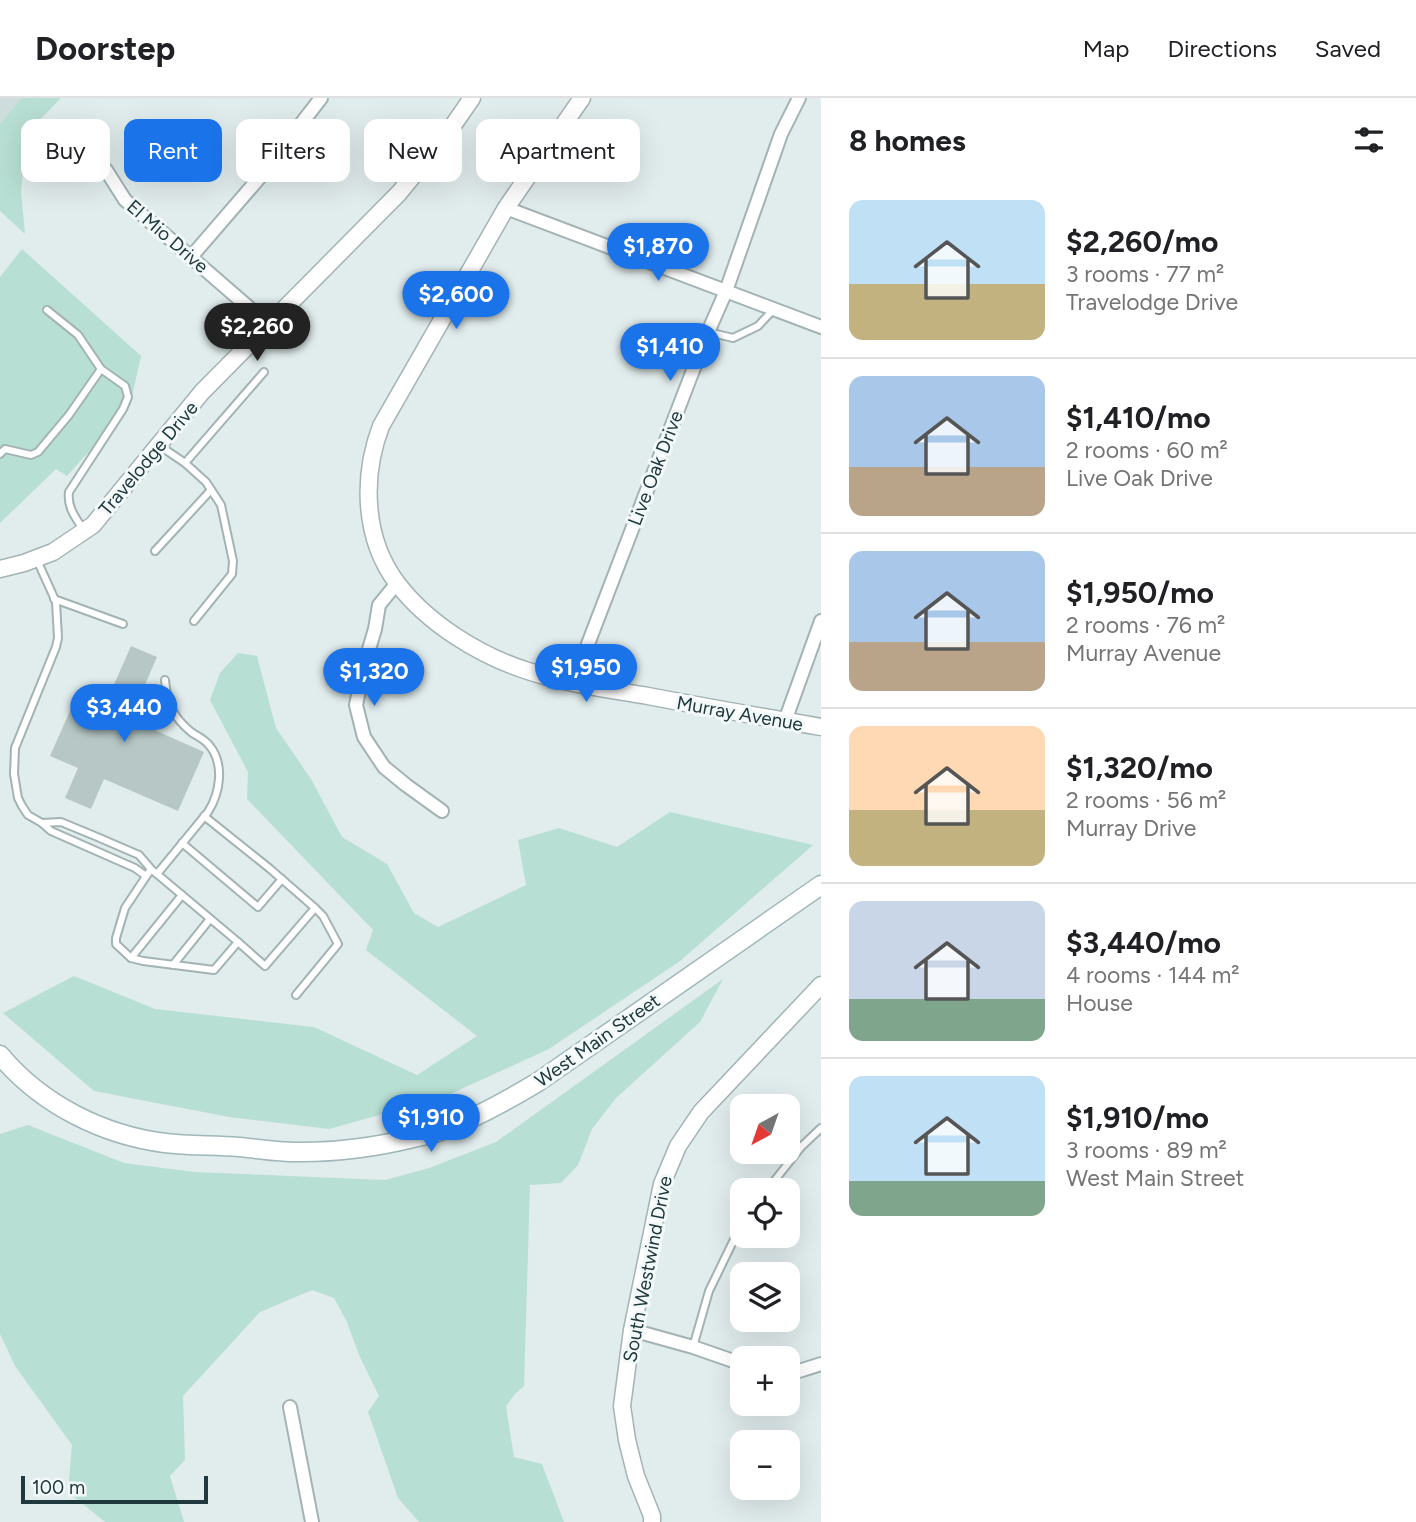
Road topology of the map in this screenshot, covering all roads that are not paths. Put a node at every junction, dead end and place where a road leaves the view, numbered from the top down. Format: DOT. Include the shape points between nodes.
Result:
graph roads {
  1 [pos="321,98"];
  2 [pos="472,98"];
  3 [pos="582,98"];
  4 [pos="799,98"];
  5 [pos="110,176"];
  6 [pos="506,208"];
  7 [pos="191,257"];
  8 [pos="726,291"];
  9 [pos="47,310"];
  10 [pos="773,310"];
  11 [pos="270,325"];
  12 [pos="821,327"];
  13 [pos="708,332"];
  14 [pos="101,369"];
  15 [pos="264,372"];
  16 [pos="159,445"];
  17 [pos="0,453"];
  18 [pos="185,463"];
  19 [pos="211,490"];
  20 [pos="84,530"];
  21 [pos="155,551"];
  22 [pos="36,558"];
  23 [pos="0,569"];
  24 [pos="397,583"];
  25 [pos="54,599"];
  26 [pos="194,621"];
  27 [pos="821,621"];
  28 [pos="123,624"];
  29 [pos="165,680"];
  30 [pos="574,683"];
  31 [pos="785,721"];
  32 [pos="821,727"];
  33 [pos="442,811"];
  34 [pos="204,816"];
  35 [pos="42,823"];
  36 [pos="182,843"];
  37 [pos="154,871"];
  38 [pos="146,876"];
  39 [pos="282,879"];
  40 [pos="821,885"];
  41 [pos="182,895"];
  42 [pos="315,908"];
  43 [pos="210,919"];
  44 [pos="238,942"];
  45 [pos="131,958"];
  46 [pos="173,965"];
  47 [pos="821,985"];
  48 [pos="296,995"];
  49 [pos="0,1055"];
  50 [pos="821,1128"];
  51 [pos="777,1178"];
  52 [pos="730,1248"];
  53 [pos="632,1329"];
  54 [pos="693,1347"];
  55 [pos="730,1360"];
  56 [pos="821,1364"];
  57 [pos="800,1371"];
  58 [pos="290,1407"];
  59 [pos="312,1522"];
  60 [pos="652,1522"];
  1 -- 7 [label="street"];
  2 -- 11 [label="street, Travelodge Drive" via="399,193"];
  3 -- 6 [label="street, Murray Avenue"];
  4 -- 8 [label="street, Live Oak Drive" via="781,134"];
  5 -- 7 [label="street, El Mio Drive" via="125,200"];
  6 -- 8 [label="street"];
  6 -- 24 [label="street, Murray Avenue" via="375,441 368,505 380,554"];
  7 -- 11 [label="street, El Mio Drive"];
  8 -- 10 [label="street"];
  8 -- 13 [label="street, Live Oak Drive"];
  9 -- 14 [label="lane" via="78,335"];
  10 -- 12 [label="street"];
  10 -- 13 [label="lane" via="758,326 733,338"];
  11 -- 16 [label="street, Travelodge Drive" via="202,393"];
  13 -- 30 [label="street, Live Oak Drive"];
  14 -- 17 [label="lane" via="38,452 31,455 5,449"];
  14 -- 20 [label="lane" via="125,387 128,397 69,492 69,508"];
  15 -- 18 [label="lane"];
  16 -- 18 [label="lane"];
  16 -- 20 [label="street, Travelodge Drive"];
  18 -- 19 [label="lane"];
  19 -- 21 [label="lane"];
  19 -- 26 [label="lane" via="221,505 232,574"];
  20 -- 22 [label="street, Travelodge Drive"];
  22 -- 23 [label="street, Travelodge Drive"];
  22 -- 25 [label="lane"];
  24 -- 30 [label="street, Murray Avenue" via="428,615 465,642 506,663"];
  24 -- 33 [label="street" via="379,605 356,705 364,737 384,766"];
  25 -- 28 [label="lane"];
  25 -- 35 [label="lane" via="56,648 15,748 14,762 18,798 28,814"];
  27 -- 31 [label="street"];
  29 -- 34 [label="lane" via="171,710 209,745 218,766 218,789"];
  30 -- 31 [label="street, Murray Avenue"];
  31 -- 32 [label="street, Murray Avenue"];
  34 -- 36 [label="lane"];
  34 -- 39 [label="lane"];
  35 -- 37 [label="lane" via="61,822 128,850"];
  35 -- 38 [label="lane"];
  36 -- 37 [label="lane"];
  36 -- 39 [label="lane" via="258,907"];
  37 -- 38 [label="lane"];
  37 -- 41 [label="lane"];
  38 -- 45 [label="lane" via="125,908 116,938"];
  39 -- 42 [label="lane"];
  40 -- 49 [label="main road, West Main Street" via="509,1100 442,1131 391,1144 300,1153 146,1140 106,1129 68,1111 34,1088"];
  41 -- 43 [label="lane"];
  41 -- 45 [label="lane"];
  42 -- 44 [label="lane" via="265,966"];
  42 -- 48 [label="lane" via="338,944"];
  43 -- 44 [label="lane"];
  43 -- 46 [label="lane"];
  44 -- 46 [label="lane" via="214,970"];
  45 -- 46 [label="lane"];
  47 -- 53 [label="street, South Westwind Drive" via="701,1112 678,1146 662,1184"];
  50 -- 51 [label="lane"];
  52 -- 54 [label="lane" via="709,1291"];
  53 -- 54 [label="street"];
  53 -- 60 [label="street, South Westwind Drive" via="622,1406 636,1476"];
  54 -- 55 [label="street"];
  56 -- 57 [label="street"];
  58 -- 59 [label="street"];
}
